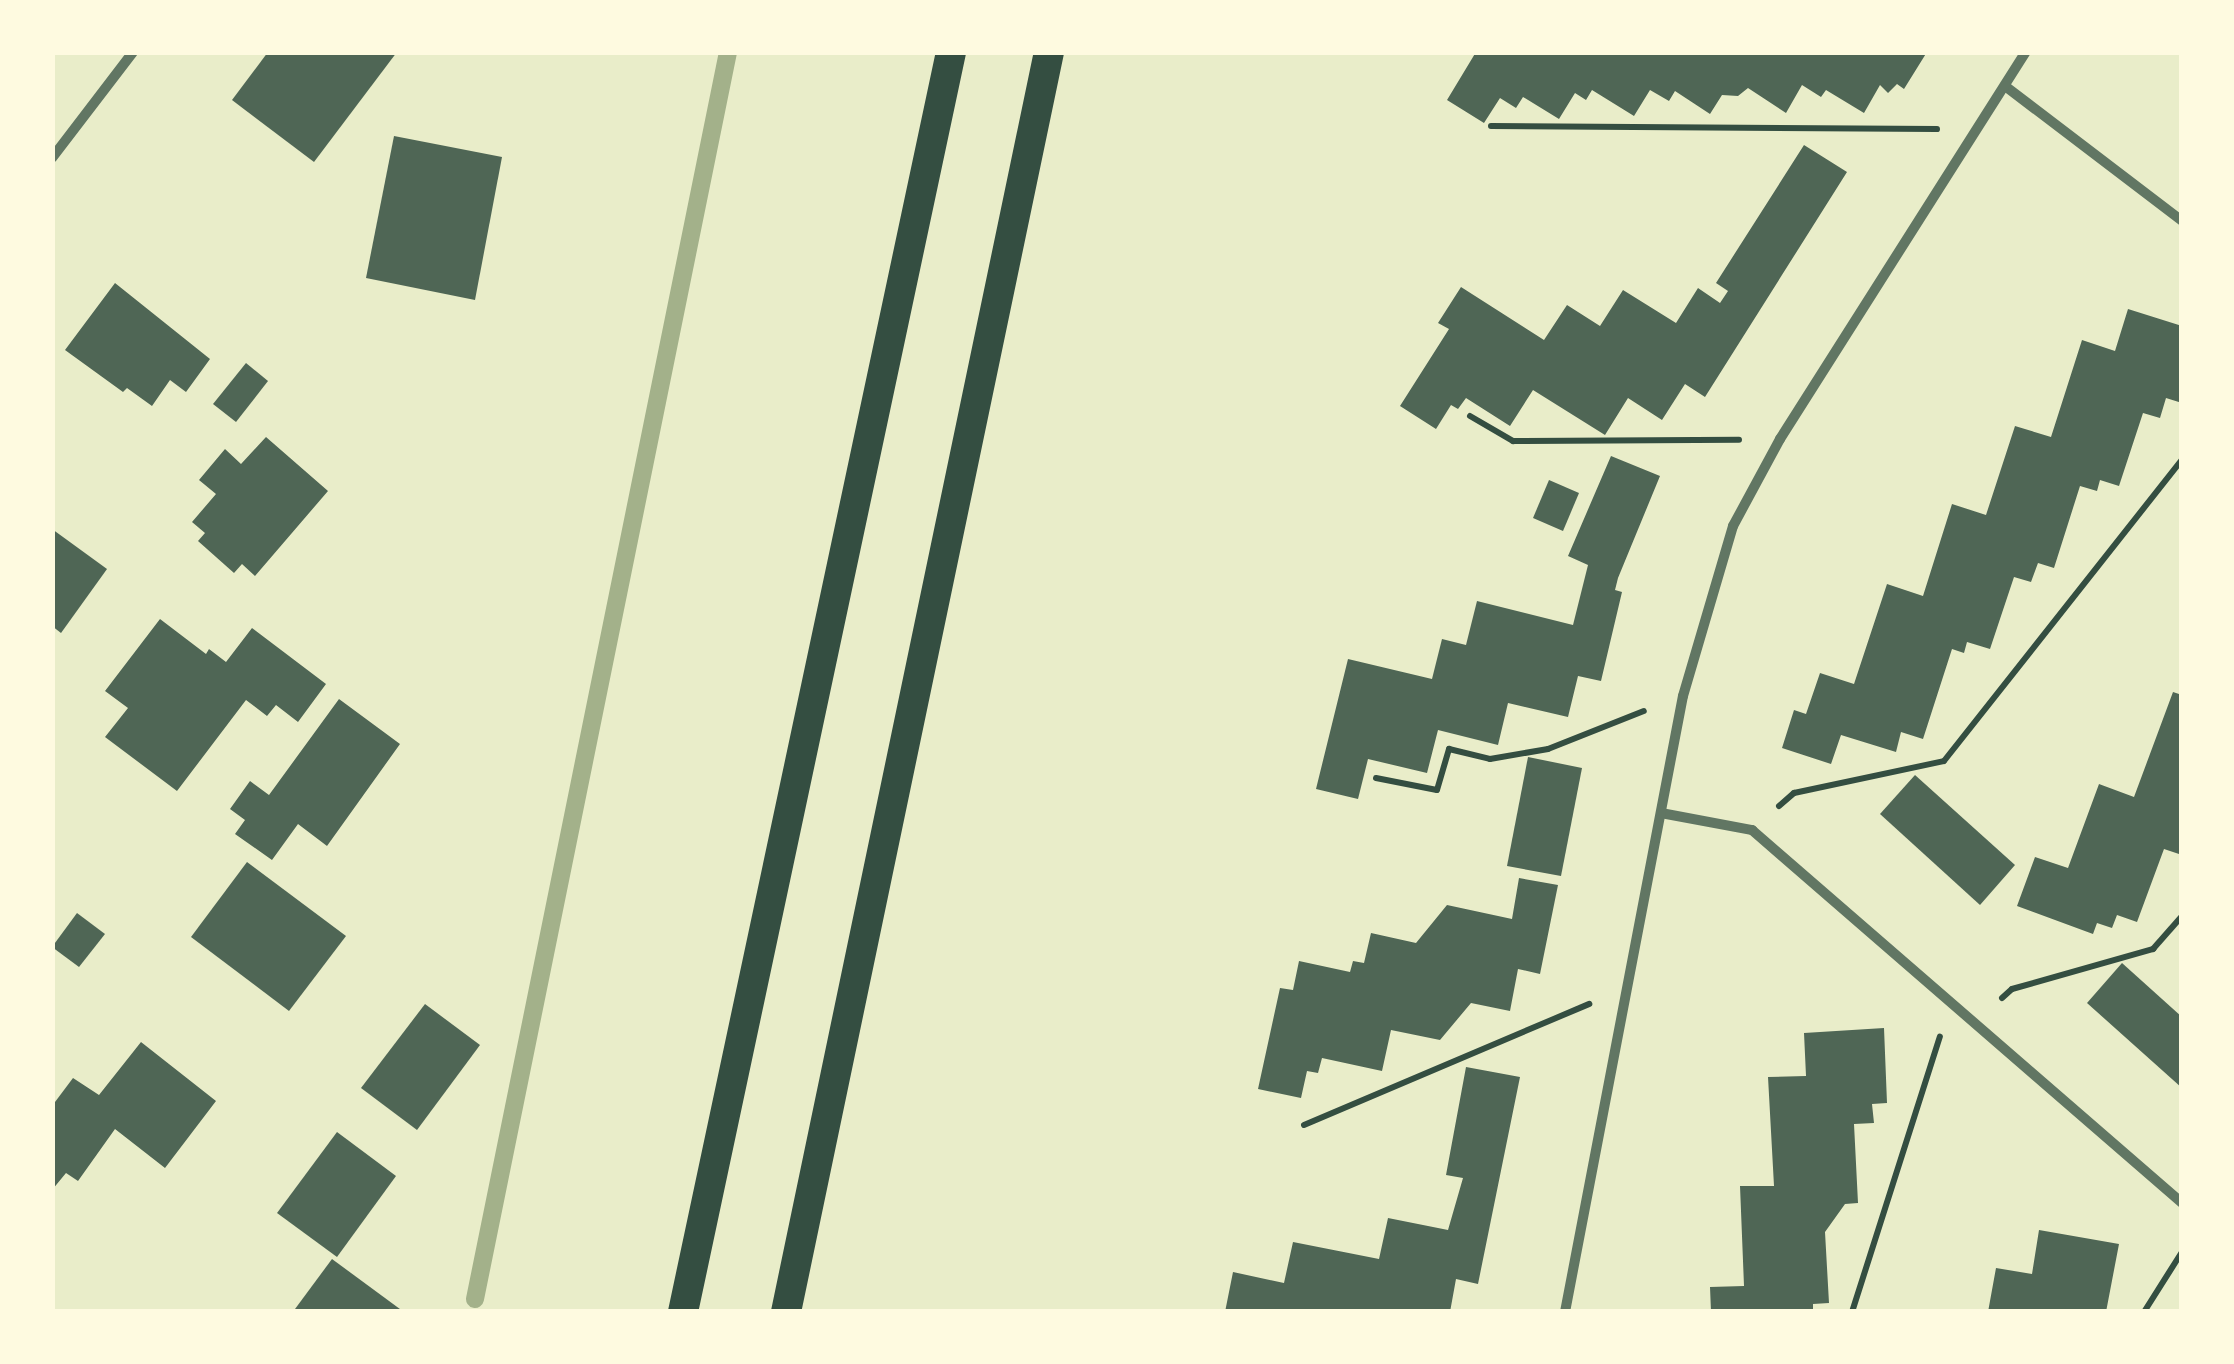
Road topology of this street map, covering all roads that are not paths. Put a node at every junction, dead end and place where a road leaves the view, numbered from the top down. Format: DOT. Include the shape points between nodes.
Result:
graph roads {
  1 [pos="133,52"];
  2 [pos="951,52"];
  3 [pos="1049,52"];
  4 [pos="2026,52"];
  5 [pos="2005,86"];
  6 [pos="52,158"];
  7 [pos="2182,221"];
  8 [pos="1661,813"];
  9 [pos="2182,1203"];
  10 [pos="683,1312"];
  11 [pos="786,1312"];
  12 [pos="1566,1312"];
  1 -- 6 [label="street"];
  2 -- 10 [label="highway"];
  3 -- 11 [label="highway"];
  4 -- 5 [label="street"];
  5 -- 7 [label="street"];
  5 -- 8 [label="street" via="1780,440 1733,526 1683,696"];
  8 -- 9 [label="street" via="1752,830"];
  8 -- 12 [label="street"];
}
